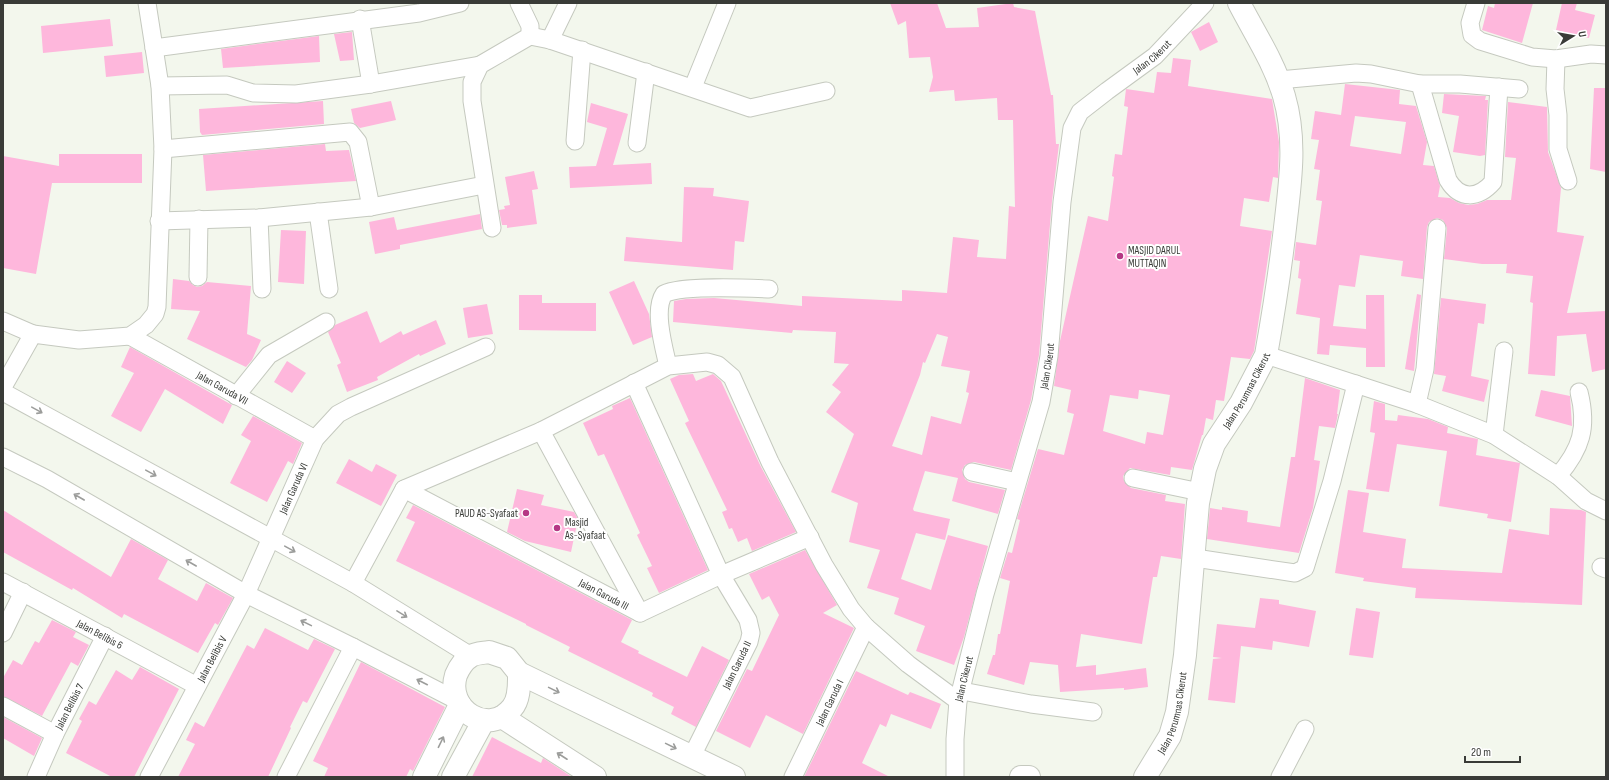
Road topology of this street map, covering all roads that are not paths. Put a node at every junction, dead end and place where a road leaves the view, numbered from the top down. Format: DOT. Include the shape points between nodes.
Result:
graph roads {
  1 [pos="147,3"];
  2 [pos="460,3"];
  3 [pos="519,3"];
  4 [pos="568,3"];
  5 [pos="727,3"];
  6 [pos="1205,3"];
  7 [pos="1239,3"];
  8 [pos="1476,3"];
  9 [pos="360,19"];
  10 [pos="530,36"];
  11 [pos="550,40"];
  12 [pos="154,48"];
  13 [pos="582,50"];
  14 [pos="1606,55"];
  15 [pos="1556,59"];
  16 [pos="480,65"];
  17 [pos="646,72"];
  18 [pos="1279,80"];
  19 [pos="371,84"];
  20 [pos="1420,84"];
  21 [pos="160,86"];
  22 [pos="693,87"];
  23 [pos="1500,87"];
  24 [pos="1519,89"];
  25 [pos="826,91"];
  26 [pos="575,141"];
  27 [pos="637,143"];
  28 [pos="163,149"];
  29 [pos="1568,181"];
  30 [pos="484,185"];
  31 [pos="370,207"];
  32 [pos="318,212"];
  33 [pos="259,218"];
  34 [pos="199,219"];
  35 [pos="159,221"];
  36 [pos="492,228"];
  37 [pos="1437,228"];
  38 [pos="198,277"];
  39 [pos="262,289"];
  40 [pos="329,289"];
  41 [pos="769,289"];
  42 [pos="3,321"];
  43 [pos="326,322"];
  44 [pos="33,334"];
  45 [pos="130,336"];
  46 [pos="486,347"];
  47 [pos="1504,351"];
  48 [pos="1266,355"];
  49 [pos="668,366"];
  50 [pos="634,383"];
  51 [pos="1356,384"];
  52 [pos="3,387"];
  53 [pos="3,392"];
  54 [pos="1579,392"];
  55 [pos="236,396"];
  56 [pos="1417,404"];
  57 [pos="541,431"];
  58 [pos="1494,435"];
  59 [pos="315,439"];
  60 [pos="3,457"];
  61 [pos="972,472"];
  62 [pos="1558,476"];
  63 [pos="1132,478"];
  64 [pos="1017,482"];
  65 [pos="404,489"];
  66 [pos="1200,492"];
  67 [pos="1606,511"];
  68 [pos="810,538"];
  69 [pos="271,539"];
  70 [pos="1194,558"];
  71 [pos="721,575"];
  72 [pos="3,582"];
  73 [pos="353,584"];
  74 [pos="23,592"];
  75 [pos="246,594"];
  76 [pos="640,613"];
  77 [pos="866,627"];
  78 [pos="3,633"];
  79 [pos="105,636"];
  80 [pos="353,646"];
  81 [pos="471,656"];
  82 [pos="519,673"];
  83 [pos="197,686"];
  84 [pos="960,696"];
  85 [pos="458,703"];
  86 [pos="3,706"];
  87 [pos="1093,712"];
  88 [pos="493,719"];
  89 [pos="1305,729"];
  90 [pos="55,734"];
  91 [pos="692,756"];
  92 [pos="36,777"];
  93 [pos="149,777"];
  94 [pos="286,777"];
  95 [pos="424,777"];
  96 [pos="453,777"];
  97 [pos="595,777"];
  98 [pos="734,777"];
  99 [pos="793,777"];
  100 [pos="954,777"];
  101 [pos="1021,777"];
  102 [pos="1029,777"];
  103 [pos="1146,777"];
  104 [pos="1280,777"];
  1 -- 12 [label="street"];
  2 -- 9 [label="street" via="419,13"];
  3 -- 10 [label="street" via="530,26"];
  4 -- 11 [label="street"];
  5 -- 22 [label="street"];
  6 -- 64 [label="street, Jalan Cikerut" via="1155,56 1080,112 1075,119 1062,202 1049,356 1040,402"];
  7 -- 18 [label="street, Jalan Perumnas Cikerut"];
  8 -- 15 [label="street" via="1470,23 1472,35 1480,41 1532,57"];
  9 -- 12 [label="street"];
  9 -- 19 [label="street"];
  10 -- 11 [label="street"];
  10 -- 16 [label="street"];
  11 -- 13 [label="street"];
  12 -- 21 [label="street"];
  13 -- 17 [label="street"];
  13 -- 26 [label="street"];
  14 -- 15 [label="street" via="1591,54"];
  15 -- 29 [label="street" via="1558,149"];
  16 -- 19 [label="street"];
  16 -- 30 [label="street" via="471,90"];
  17 -- 22 [label="street"];
  17 -- 27 [label="street"];
  18 -- 20 [label="street" via="1356,73"];
  18 -- 48 [label="street, Jalan Perumnas Cikerut" via="1292,132 1292,164 1279,282"];
  19 -- 21 [label="street" via="296,94 252,93 226,85"];
  20 -- 23 [label="street"];
  20 -- 23 [label="street" via="1448,180 1454,190 1463,195 1485,191 1493,182"];
  21 -- 28 [label="street"];
  22 -- 25 [label="street" via="750,108"];
  23 -- 24 [label="street"];
  28 -- 31 [label="street" via="350,132 358,142"];
  28 -- 35 [label="street"];
  30 -- 31 [label="street"];
  30 -- 36 [label="street"];
  31 -- 32 [label="street"];
  32 -- 33 [label="street"];
  32 -- 40 [label="street"];
  33 -- 34 [label="street"];
  33 -- 39 [label="street"];
  34 -- 35 [label="street"];
  34 -- 38 [label="street"];
  35 -- 45 [label="street" via="156,314 146,326"];
  37 -- 56 [label="street" via="1425,369"];
  41 -- 49 [label="street" via="710,288 674,290 664,294 660,330"];
  42 -- 44 [label="street"];
  43 -- 55 [label="street" via="269,355"];
  44 -- 45 [label="street" via="79,340"];
  44 -- 52 [label="street"];
  45 -- 55 [label="street, Jalan Garuda VII"];
  46 -- 59 [label="street, Jalan Garuda VI" via="351,407 338,414"];
  47 -- 58 [label="street"];
  48 -- 51 [label="street"];
  48 -- 66 [label="street, Jalan Perumnas Cikerut" via="1241,404 1214,444"];
  49 -- 50 [label="street"];
  49 -- 68 [label="street" via="707,362 718,365 728,373"];
  50 -- 57 [label="street"];
  50 -- 71 [label="street, Jalan Garuda II"];
  51 -- 56 [label="street"];
  51 -- 70 [label="street" via="1332,481 1305,568 1295,573"];
  53 -- 69 [label="street, one-way"];
  54 -- 62 [label="street" via="1583,411 1580,440 1572,459"];
  55 -- 59 [label="street, Jalan Garuda VII"];
  56 -- 58 [label="street"];
  57 -- 65 [label="street"];
  57 -- 76 [label="street"];
  58 -- 62 [label="street"];
  59 -- 69 [label="street, Jalan Garuda VI"];
  75 -- 60 [label="street, one-way" via="47,479"];
  61 -- 64 [label="street"];
  62 -- 67 [label="street" via="1586,501"];
  63 -- 66 [label="street"];
  64 -- 84 [label="street, Jalan Cikerut"];
  65 -- 73 [label="street"];
  65 -- 76 [label="street, Jalan Garuda III"];
  66 -- 70 [label="street, Jalan Perumnas Cikerut"];
  68 -- 71 [label="street, Jalan Garuda III"];
  68 -- 77 [label="street" via="839,591"];
  69 -- 73 [label="street, one-way"];
  69 -- 75 [label="street, Jalan Belibis V"];
  70 -- 103 [label="street, Jalan Perumnas Cikerut" via="1177,712 1170,736"];
  71 -- 76 [label="street, Jalan Garuda III"];
  71 -- 91 [label="street, Jalan Garuda II" via="748,620 751,638"];
  72 -- 74 [label="street, Jalan Belibis 6"];
  73 -- 81 [label="street, one-way"];
  74 -- 78 [label="street"];
  74 -- 79 [label="street, Jalan Belibis 6"];
  80 -- 75 [label="street, one-way"];
  75 -- 83 [label="street, Jalan Belibis V"];
  77 -- 84 [label="street" via="908,664"];
  77 -- 99 [label="street, Jalan Garuda I"];
  79 -- 83 [label="street, Jalan Belibis 6"];
  79 -- 90 [label="street, Jalan Belibis 7"];
  85 -- 80 [label="street, one-way"];
  80 -- 94 [label="street"];
  81 -- 82 [label="street" via="489,652 508,658"];
  81 -- 85 [label="street" via="459,668 455,678"];
  82 -- 88 [label="street" via="519,692 513,708"];
  82 -- 91 [label="street, one-way"];
  83 -- 93 [label="street, Jalan Belibis V"];
  84 -- 87 [label="street"];
  84 -- 100 [label="street, Jalan Cikerut"];
  85 -- 88 [label="street" via="470,716"];
  95 -- 85 [label="street, one-way"];
  86 -- 90 [label="street"];
  88 -- 96 [label="street"];
  97 -- 88 [label="street, one-way"];
  89 -- 104 [label="street"];
  90 -- 92 [label="street, Jalan Belibis 7"];
  91 -- 98 [label="street"];
  101 -- 102 [label="street"];
}
